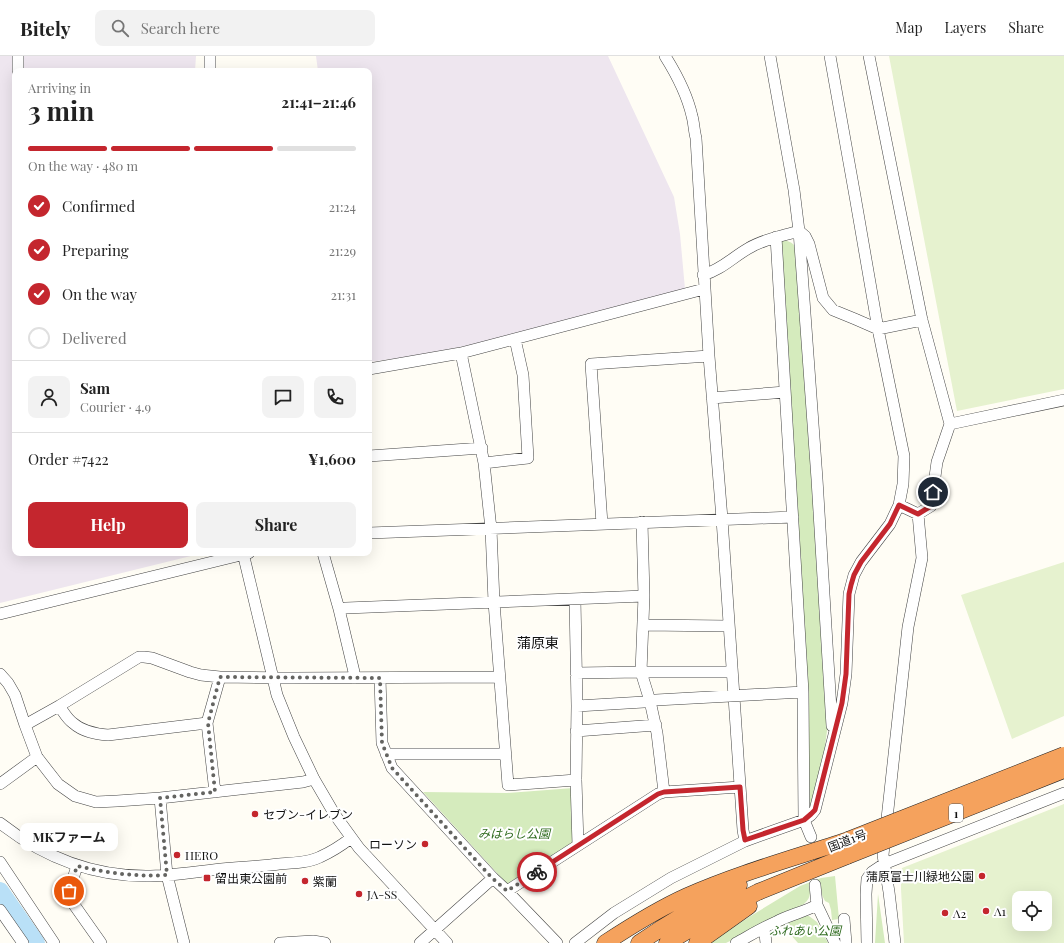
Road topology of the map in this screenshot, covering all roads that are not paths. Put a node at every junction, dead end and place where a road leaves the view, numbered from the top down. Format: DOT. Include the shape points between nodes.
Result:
graph roads {
  1 [pos="18,56"];
  2 [pos="210,56"];
  3 [pos="665,56"];
  4 [pos="770,56"];
  5 [pos="830,56"];
  6 [pos="869,56"];
  7 [pos="18,68"];
  8 [pos="210,68"];
  9 [pos="799,232"];
  10 [pos="776,237"];
  11 [pos="703,275"];
  12 [pos="704,289"];
  13 [pos="922,320"];
  14 [pos="878,329"];
  15 [pos="515,339"];
  16 [pos="461,353"];
  17 [pos="708,356"];
  18 [pos="372,368"];
  19 [pos="785,392"];
  20 [pos="712,398"];
  21 [pos="1064,400"];
  22 [pos="950,424"];
  23 [pos="482,448"];
  24 [pos="372,456"];
  25 [pos="484,462"];
  26 [pos="899,505"];
  27 [pos="918,514"];
  28 [pos="793,517"];
  29 [pos="722,519"];
  30 [pos="642,522"];
  31 [pos="602,524"];
  32 [pos="491,529"];
  33 [pos="372,533"];
  34 [pos="237,556"];
  35 [pos="245,556"];
  36 [pos="324,556"];
  37 [pos="644,596"];
  38 [pos="575,599"];
  39 [pos="494,602"];
  40 [pos="339,609"];
  41 [pos="0,614"];
  42 [pos="644,625"];
  43 [pos="728,626"];
  44 [pos="641,672"];
  45 [pos="732,672"];
  46 [pos="0,674"];
  47 [pos="576,674"];
  48 [pos="220,677"];
  49 [pos="274,677"];
  50 [pos="500,677"];
  51 [pos="354,678"];
  52 [pos="380,678"];
  53 [pos="803,692"];
  54 [pos="734,696"];
  55 [pos="650,701"];
  56 [pos="59,706"];
  57 [pos="577,706"];
  58 [pos="208,723"];
  59 [pos="25,725"];
  60 [pos="656,725"];
  61 [pos="576,730"];
  62 [pos="833,737"];
  63 [pos="386,754"];
  64 [pos="506,754"];
  65 [pos="1064,755"];
  66 [pos="37,757"];
  67 [pos="1064,770"];
  68 [pos="314,779"];
  69 [pos="1,780"];
  70 [pos="576,780"];
  71 [pos="740,787"];
  72 [pos="215,792"];
  73 [pos="664,792"];
  74 [pos="1064,792"];
  75 [pos="160,798"];
  76 [pos="815,810"];
  77 [pos="804,820"];
  78 [pos="0,823"];
  79 [pos="351,838"];
  80 [pos="745,840"];
  81 [pos="578,845"];
  82 [pos="847,848"];
  83 [pos="0,862"];
  84 [pos="884,864"];
  85 [pos="77,866"];
  86 [pos="167,875"];
  87 [pos="798,876"];
  88 [pos="492,878"];
  89 [pos="815,885"];
  90 [pos="507,891"];
  91 [pos="817,904"];
  92 [pos="0,910"];
  93 [pos="844,919"];
  94 [pos="762,929"];
  95 [pos="434,930"];
  96 [pos="23,943"];
  97 [pos="54,943"];
  98 [pos="101,943"];
  99 [pos="184,943"];
  100 [pos="280,943"];
  101 [pos="325,943"];
  102 [pos="420,943"];
  103 [pos="447,943"];
  104 [pos="557,943"];
  105 [pos="575,943"];
  106 [pos="605,943"];
  107 [pos="639,943"];
  108 [pos="667,943"];
  109 [pos="697,943"];
  110 [pos="736,943"];
  111 [pos="766,943"];
  112 [pos="835,943"];
  113 [pos="846,943"];
  114 [pos="866,943"];
  115 [pos="894,943"];
  1 -- 7 [label="street"];
  2 -- 8 [label="street"];
  3 -- 11 [label="street" via="676,72 684,92 696,138"];
  4 -- 9 [label="street"];
  5 -- 14 [label="street"];
  6 -- 13 [label="street"];
  9 -- 10 [label="street"];
  9 -- 14 [label="street" via="805,236 809,244 823,298 833,310"];
  9 -- 62 [label="street"];
  10 -- 11 [label="street" via="750,247 716,271"];
  10 -- 19 [label="street"];
  11 -- 12 [label="street"];
  12 -- 15 [label="street"];
  12 -- 17 [label="street"];
  13 -- 14 [label="street"];
  13 -- 22 [label="street"];
  14 -- 26 [label="street" via="904,456"];
  15 -- 16 [label="street"];
  15 -- 25 [label="street" via="524,375 528,458"];
  16 -- 18 [label="street"];
  16 -- 23 [label="street"];
  17 -- 20 [label="street"];
  17 -- 31 [label="street" via="590,364"];
  19 -- 20 [label="street"];
  19 -- 28 [label="street"];
  20 -- 29 [label="street"];
  21 -- 22 [label="street"];
  22 -- 27 [label="street" via="937,462 931,506"];
  23 -- 24 [label="street"];
  23 -- 25 [label="street"];
  25 -- 32 [label="street"];
  26 -- 27 [label="street"];
  26 -- 62 [label="street" via="890,524 861,562 851,585 846,674"];
  27 -- 84 [label="street" via="922,558 908,627"];
  28 -- 29 [label="street"];
  28 -- 53 [label="street"];
  29 -- 30 [label="street"];
  29 -- 43 [label="street"];
  30 -- 31 [label="street"];
  30 -- 37 [label="street"];
  31 -- 32 [label="street"];
  32 -- 33 [label="street"];
  32 -- 39 [label="street"];
  34 -- 41 [label="street"];
  35 -- 49 [label="street"];
  36 -- 40 [label="street"];
  37 -- 38 [label="street"];
  37 -- 42 [label="street"];
  38 -- 39 [label="street"];
  38 -- 47 [label="street"];
  39 -- 40 [label="street"];
  39 -- 50 [label="street"];
  40 -- 51 [label="street"];
  42 -- 43 [label="street"];
  42 -- 44 [label="street"];
  43 -- 45 [label="street"];
  44 -- 45 [label="street"];
  44 -- 47 [label="street"];
  44 -- 55 [label="street"];
  45 -- 54 [label="street"];
  46 -- 59 [label="street" via="15,695"];
  47 -- 57 [label="street"];
  48 -- 49 [label="street"];
  48 -- 56 [label="street" via="190,672 144,656"];
  48 -- 58 [label="street"];
  49 -- 51 [label="street"];
  49 -- 68 [label="street" via="294,737"];
  50 -- 52 [label="street"];
  50 -- 64 [label="street"];
  51 -- 52 [label="street"];
  52 -- 63 [label="street" via="382,743"];
  53 -- 54 [label="street"];
  53 -- 77 [label="street"];
  54 -- 55 [label="street"];
  54 -- 71 [label="street"];
  55 -- 57 [label="street"];
  55 -- 60 [label="street"];
  56 -- 58 [label="street" via="72,723 94,734 108,735"];
  56 -- 59 [label="street"];
  57 -- 61 [label="street"];
  58 -- 72 [label="street"];
  59 -- 66 [label="street"];
  60 -- 61 [label="street"];
  60 -- 73 [label="street"];
  61 -- 70 [label="street"];
  62 -- 76 [label="street"];
  63 -- 64 [label="street"];
  63 -- 88 [label="street" via="392,768"];
  64 -- 70 [label="street" via="508,785"];
  65 -- 82 [label="highway, 国道1号 / 1, bridge"];
  66 -- 69 [label="street"];
  66 -- 75 [label="street" via="58,784 75,796 96,802"];
  67 -- 82 [label="highway, 国道1号 / 1, bridge"];
  68 -- 72 [label="street"];
  68 -- 79 [label="street"];
  70 -- 81 [label="street"];
  71 -- 73 [label="street"];
  71 -- 80 [label="street"];
  72 -- 75 [label="street"];
  73 -- 81 [label="street"];
  74 -- 84 [label="street"];
  75 -- 86 [label="street"];
  76 -- 77 [label="street"];
  76 -- 77 [label="street" via="811,837"];
  77 -- 80 [label="street"];
  78 -- 85 [label="street" via="29,844"];
  79 -- 86 [label="street" via="320,857 307,861"];
  79 -- 95 [label="street"];
  80 -- 105 [label="street" via="639,897"];
  81 -- 90 [label="street"];
  82 -- 87 [label="highway, 国道1号 / 1"];
  82 -- 106 [label="highway" via="734,877 710,886 663,908"];
  82 -- 107 [label="highway, 国道1号 / 1" via="786,864 751,879 715,897"];
  83 -- 97 [label="street"];
  84 -- 114 [label="street" via="867,879"];
  84 -- 115 [label="street"];
  85 -- 86 [label="street" via="136,876"];
  85 -- 98 [label="street" via="69,891 70,899"];
  86 -- 99 [label="street"];
  87 -- 108 [label="highway, 国道1号 / 1" via="724,909"];
  87 -- 109 [label="highway" via="747,907"];
  88 -- 90 [label="street"];
  88 -- 95 [label="street"];
  89 -- 91 [label="street"];
  90 -- 104 [label="street"];
  91 -- 94 [label="street"];
  91 -- 112 [label="street"];
  92 -- 96 [label="street"];
  93 -- 113 [label="street"];
  94 -- 110 [label="street"];
  94 -- 111 [label="street"];
  95 -- 102 [label="street"];
  95 -- 103 [label="street"];
  100 -- 101 [label="street"];
}
